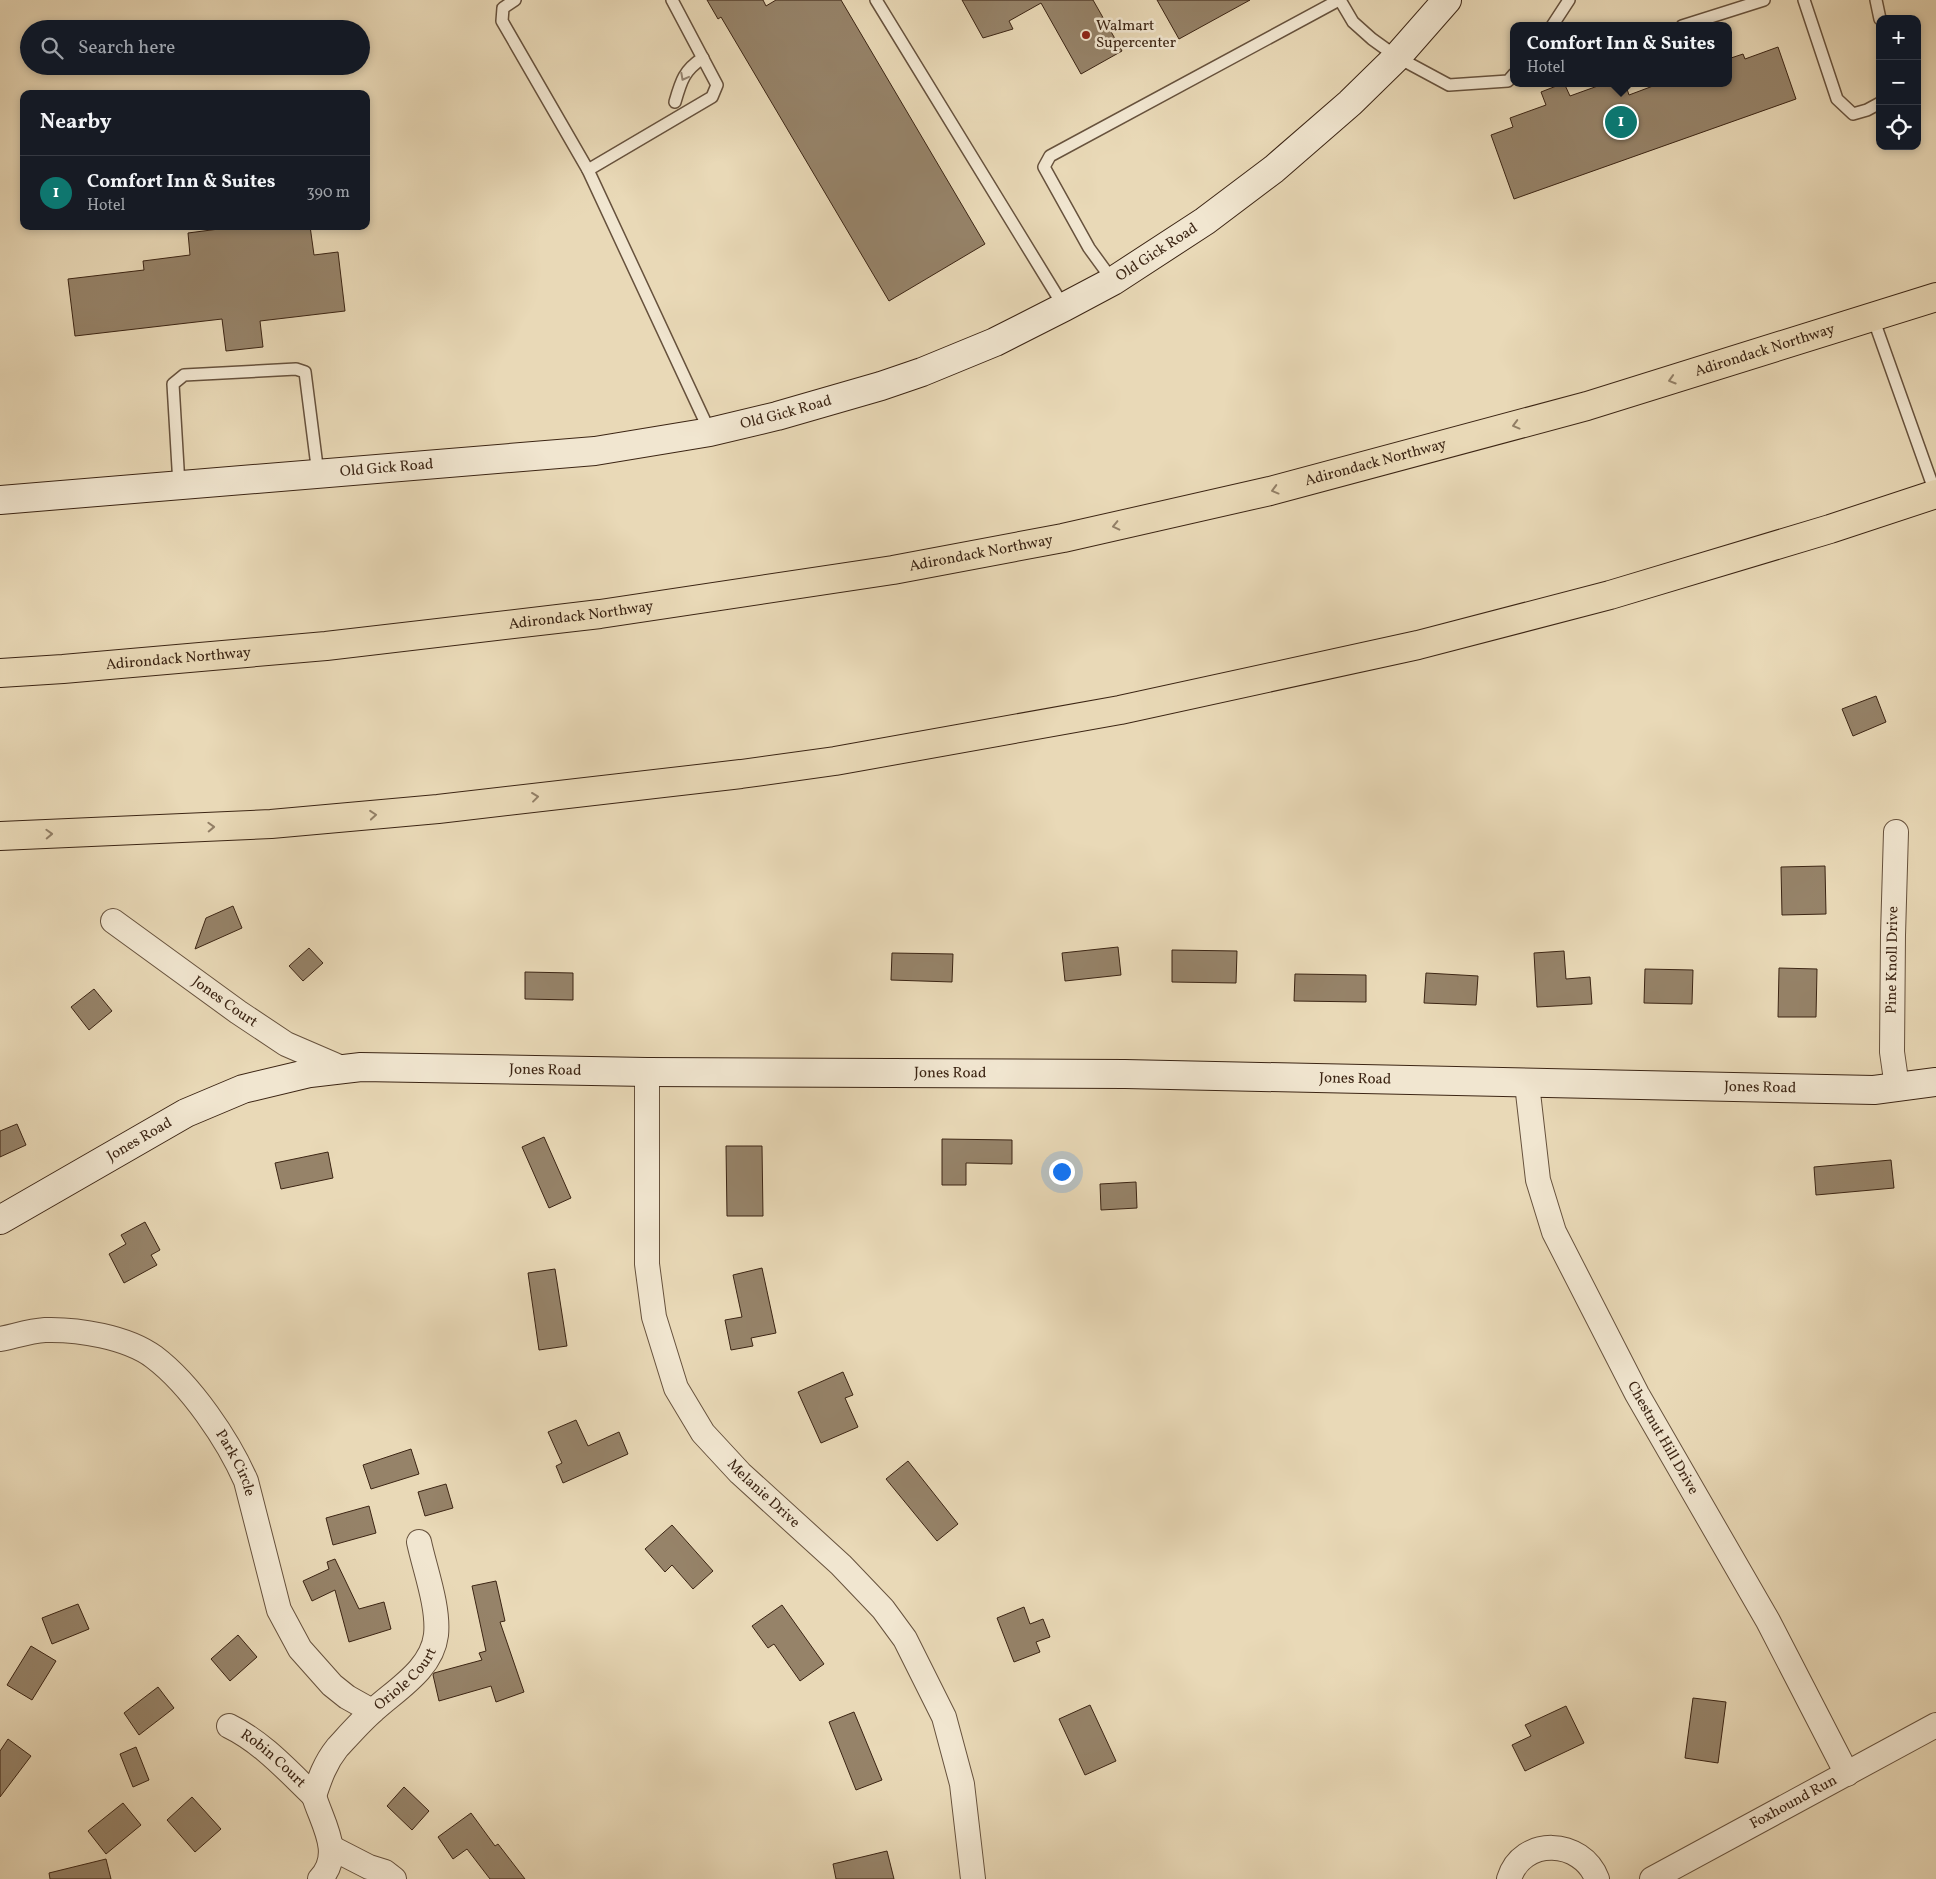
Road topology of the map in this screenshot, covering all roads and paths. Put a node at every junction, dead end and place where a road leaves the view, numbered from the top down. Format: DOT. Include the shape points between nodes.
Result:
graph roads {
  1 [pos="516,0"];
  2 [pos="672,0"];
  3 [pos="876,0"];
  4 [pos="1339,0"];
  5 [pos="1447,0"];
  6 [pos="1569,0"];
  7 [pos="1764,0"];
  8 [pos="1804,0"];
  9 [pos="1876,0"];
  10 [pos="1879,15"];
  11 [pos="1555,22"];
  12 [pos="1695,22"];
  13 [pos="1397,57"];
  14 [pos="703,58"];
  15 [pos="1510,78"];
  16 [pos="675,102"];
  17 [pos="1877,105"];
  18 [pos="588,170"];
  19 [pos="1112,281"];
  20 [pos="1936,297"];
  21 [pos="1064,307"];
  22 [pos="1873,318"];
  23 [pos="710,432"];
  24 [pos="318,474"];
  25 [pos="179,485"];
  26 [pos="1936,494"];
  27 [pos="0,500"];
  28 [pos="0,673"];
  29 [pos="1896,832"];
  30 [pos="0,836"];
  31 [pos="113,920"];
  32 [pos="344,1069"];
  33 [pos="647,1072"];
  34 [pos="1936,1082"];
  35 [pos="1527,1084"];
  36 [pos="1897,1087"];
  37 [pos="0,1220"];
  38 [pos="0,1339"];
  39 [pos="419,1542"];
  40 [pos="372,1711"];
  41 [pos="1936,1725"];
  42 [pos="229,1726"];
  43 [pos="1847,1774"];
  44 [pos="314,1796"];
  45 [pos="332,1848"];
  46 [pos="320,1879"];
  47 [pos="394,1879"];
  48 [pos="973,1879"];
  49 [pos="1509,1879"];
  50 [pos="1596,1879"];
  51 [pos="1652,1879"];
  1 -- 18 [label="lane" via="503,8 502,21"];
  2 -- 14 [label="lane"];
  3 -- 21 [label="lane"];
  4 -- 13 [label="lane" via="1353,22"];
  4 -- 19 [label="lane" via="1050,156 1044,167 1089,248"];
  5 -- 13 [label="street, Old Gick Road"];
  6 -- 11 [label="lane"];
  7 -- 12 [label="lane"];
  8 -- 17 [label="lane" via="1837,99 1853,114"];
  9 -- 10 [label="lane"];
  13 -- 15 [label="lane" via="1448,84"];
  13 -- 19 [label="street, Old Gick Road" via="1274,169 1205,221"];
  14 -- 16 [label="lane, one-way" via="686,72"];
  14 -- 18 [label="lane" via="717,85 712,97"];
  18 -- 23 [label="lane"];
  19 -- 21 [label="street, Old Gick Road"];
  20 -- 22 [label="highway, Adirondack Northway"];
  21 -- 23 [label="street, Old Gick Road" via="995,342 913,375 805,409"];
  22 -- 26 [label="lane"];
  22 -- 28 [label="highway, Adirondack Northway, one-way" via="1568,411 1270,491 1063,538 893,570 600,614 326,646"];
  23 -- 24 [label="street, Old Gick Road" via="595,451"];
  24 -- 25 [label="street, Old Gick Road"];
  24 -- 25 [label="lane" via="305,372 296,369 184,375 173,384"];
  25 -- 27 [label="street, Old Gick Road"];
  30 -- 26 [label="highway, one-way" via="281,823 438,809 835,761 1120,710 1418,646 1610,595"];
  29 -- 36 [label="street, Pine Knoll Drive" via="1892,1052"];
  31 -- 32 [label="street, Jones Court" via="286,1044"];
  32 -- 33 [label="street, Jones Road"];
  32 -- 37 [label="street, Jones Road" via="310,1073 243,1089 186,1113"];
  33 -- 35 [label="street, Jones Road" via="1125,1074"];
  33 -- 48 [label="street, Melanie Drive" via="647,1264 654,1317 676,1388 704,1433 740,1473 842,1565 883,1609 905,1639 944,1717 962,1784"];
  34 -- 36 [label="street, Jones Road"];
  35 -- 36 [label="street, Jones Road" via="1874,1090"];
  35 -- 43 [label="street, Chestnut Hill Drive" via="1538,1180 1554,1232 1637,1394 1768,1622"];
  38 -- 40 [label="street, Park Circle" via="44,1330 84,1332 129,1344 154,1357 172,1373 205,1411 239,1465 279,1610 300,1649 332,1685"];
  39 -- 40 [label="street, Oriole Court" via="435,1611 436,1636 420,1670"];
  40 -- 44 [label="street, Oriole Court" via="325,1764"];
  41 -- 43 [label="street, Foxhound Run"];
  42 -- 44 [label="street, Robin Court" via="261,1747"];
  43 -- 51 [label="street, Foxhound Run"];
  44 -- 45 [label="street"];
  45 -- 46 [label="street" via="328,1871"];
  45 -- 47 [label="street"];
  49 -- 50 [label="street" via="1518,1862 1530,1853 1545,1848 1561,1848 1588,1864"];
}
